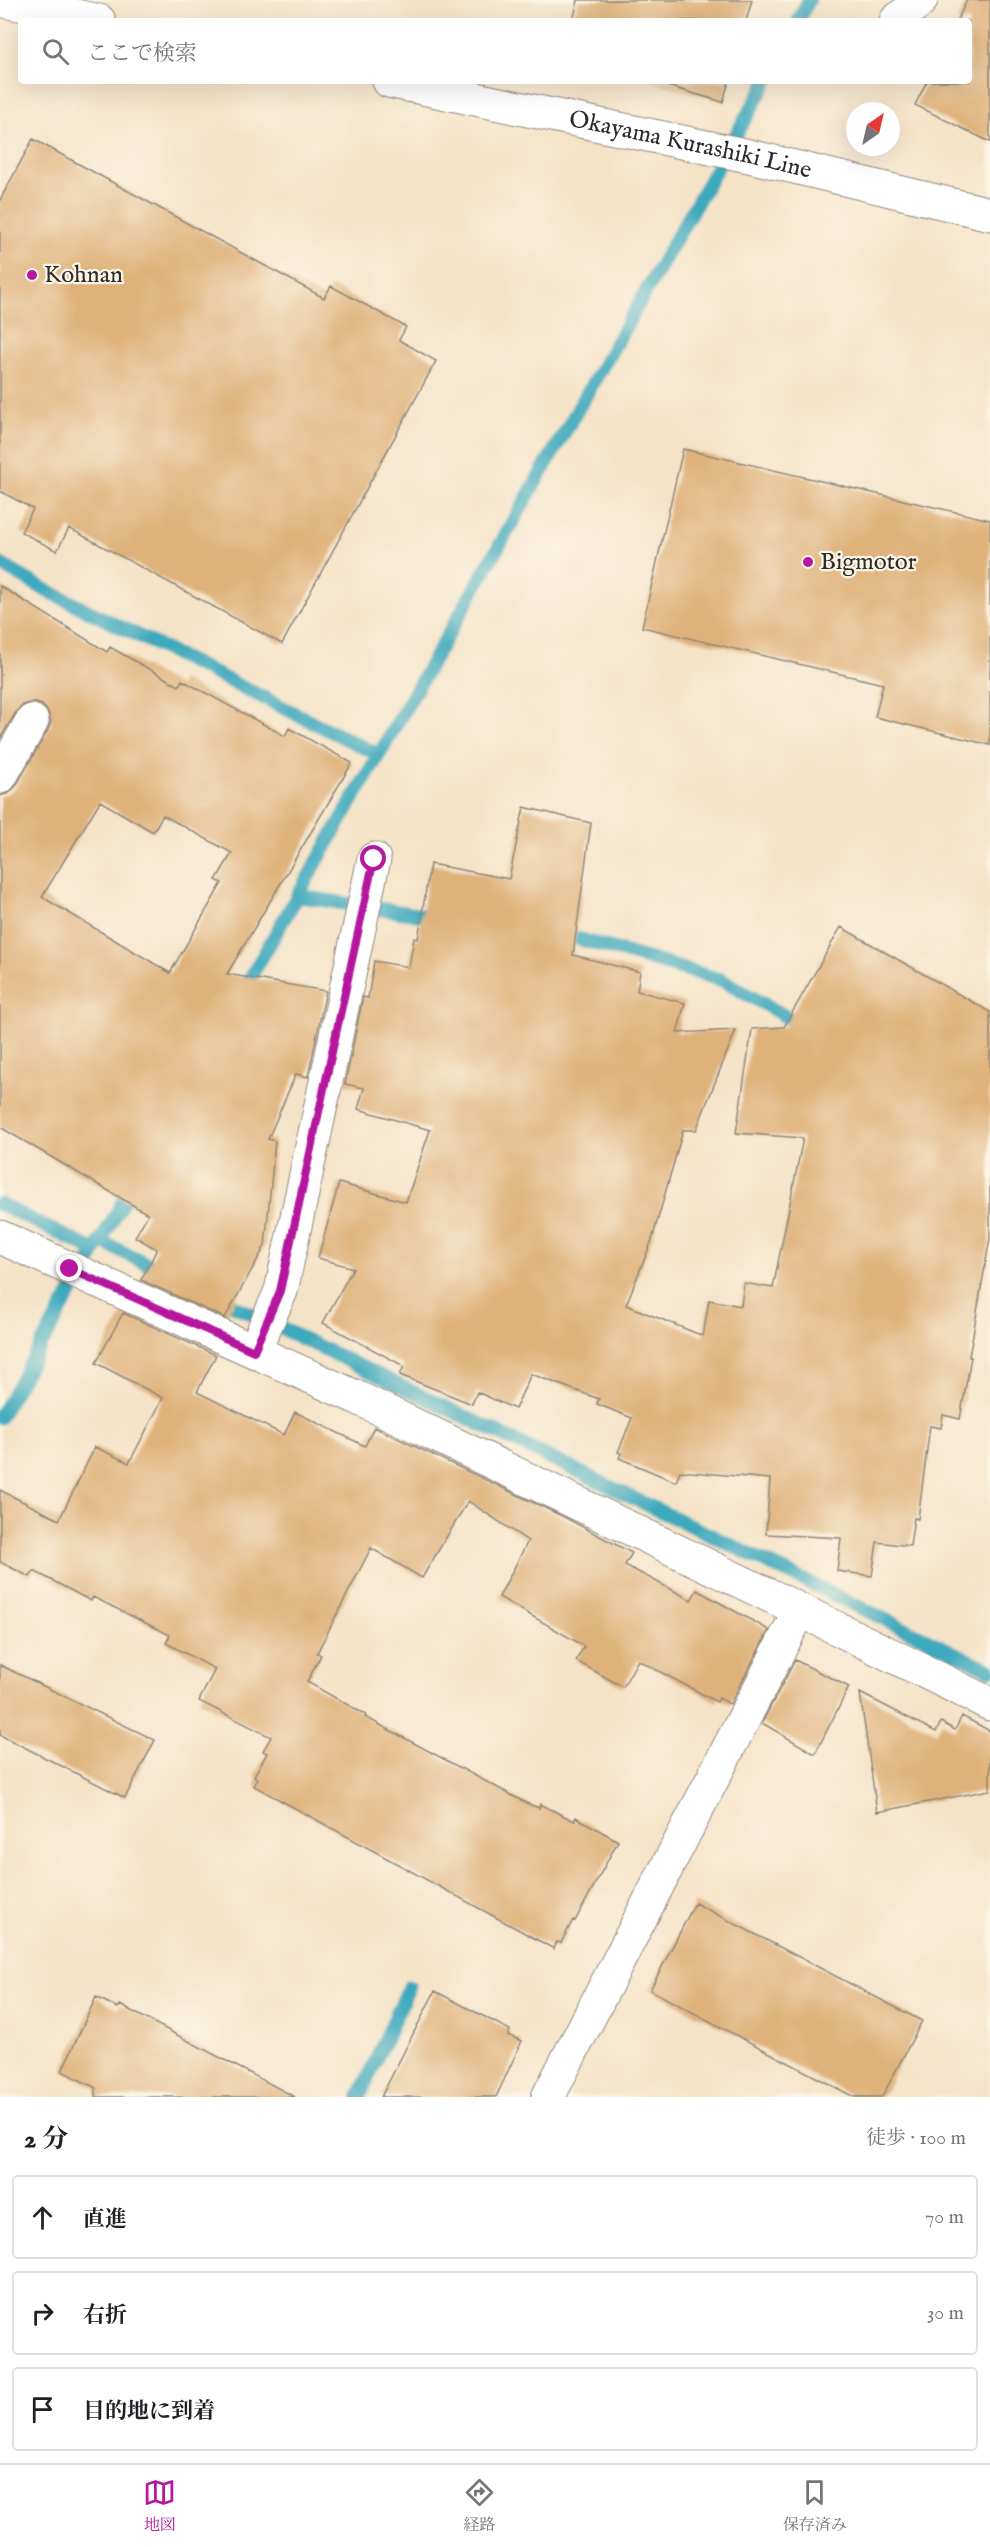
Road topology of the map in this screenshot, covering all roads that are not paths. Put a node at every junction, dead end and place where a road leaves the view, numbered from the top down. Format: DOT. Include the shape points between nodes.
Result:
graph roads {
  1 [pos="0,0"];
  2 [pos="85,0"];
  3 [pos="921,0"];
  4 [pos="85,18"];
  5 [pos="106,18"];
  6 [pos="900,18"];
  7 [pos="403,84"];
  8 [pos="990,214"];
  9 [pos="32,721"];
  10 [pos="0,777"];
  11 [pos="374,859"];
  12 [pos="0,1237"];
  13 [pos="262,1333"];
  14 [pos="800,1610"];
  15 [pos="990,1704"];
  16 [pos="548,2097"];
  1 -- 4 [label="street"];
  2 -- 5 [label="street"];
  3 -- 6 [label="street"];
  7 -- 8 [label="street, Okayama Kurashiki Line" via="750,156"];
  9 -- 10 [label="street"];
  11 -- 13 [label="street" via="280,1291"];
  12 -- 13 [label="street" via="85,1275"];
  13 -- 14 [label="street" via="368,1403"];
  14 -- 15 [label="street"];
  14 -- 16 [label="street"];
}
